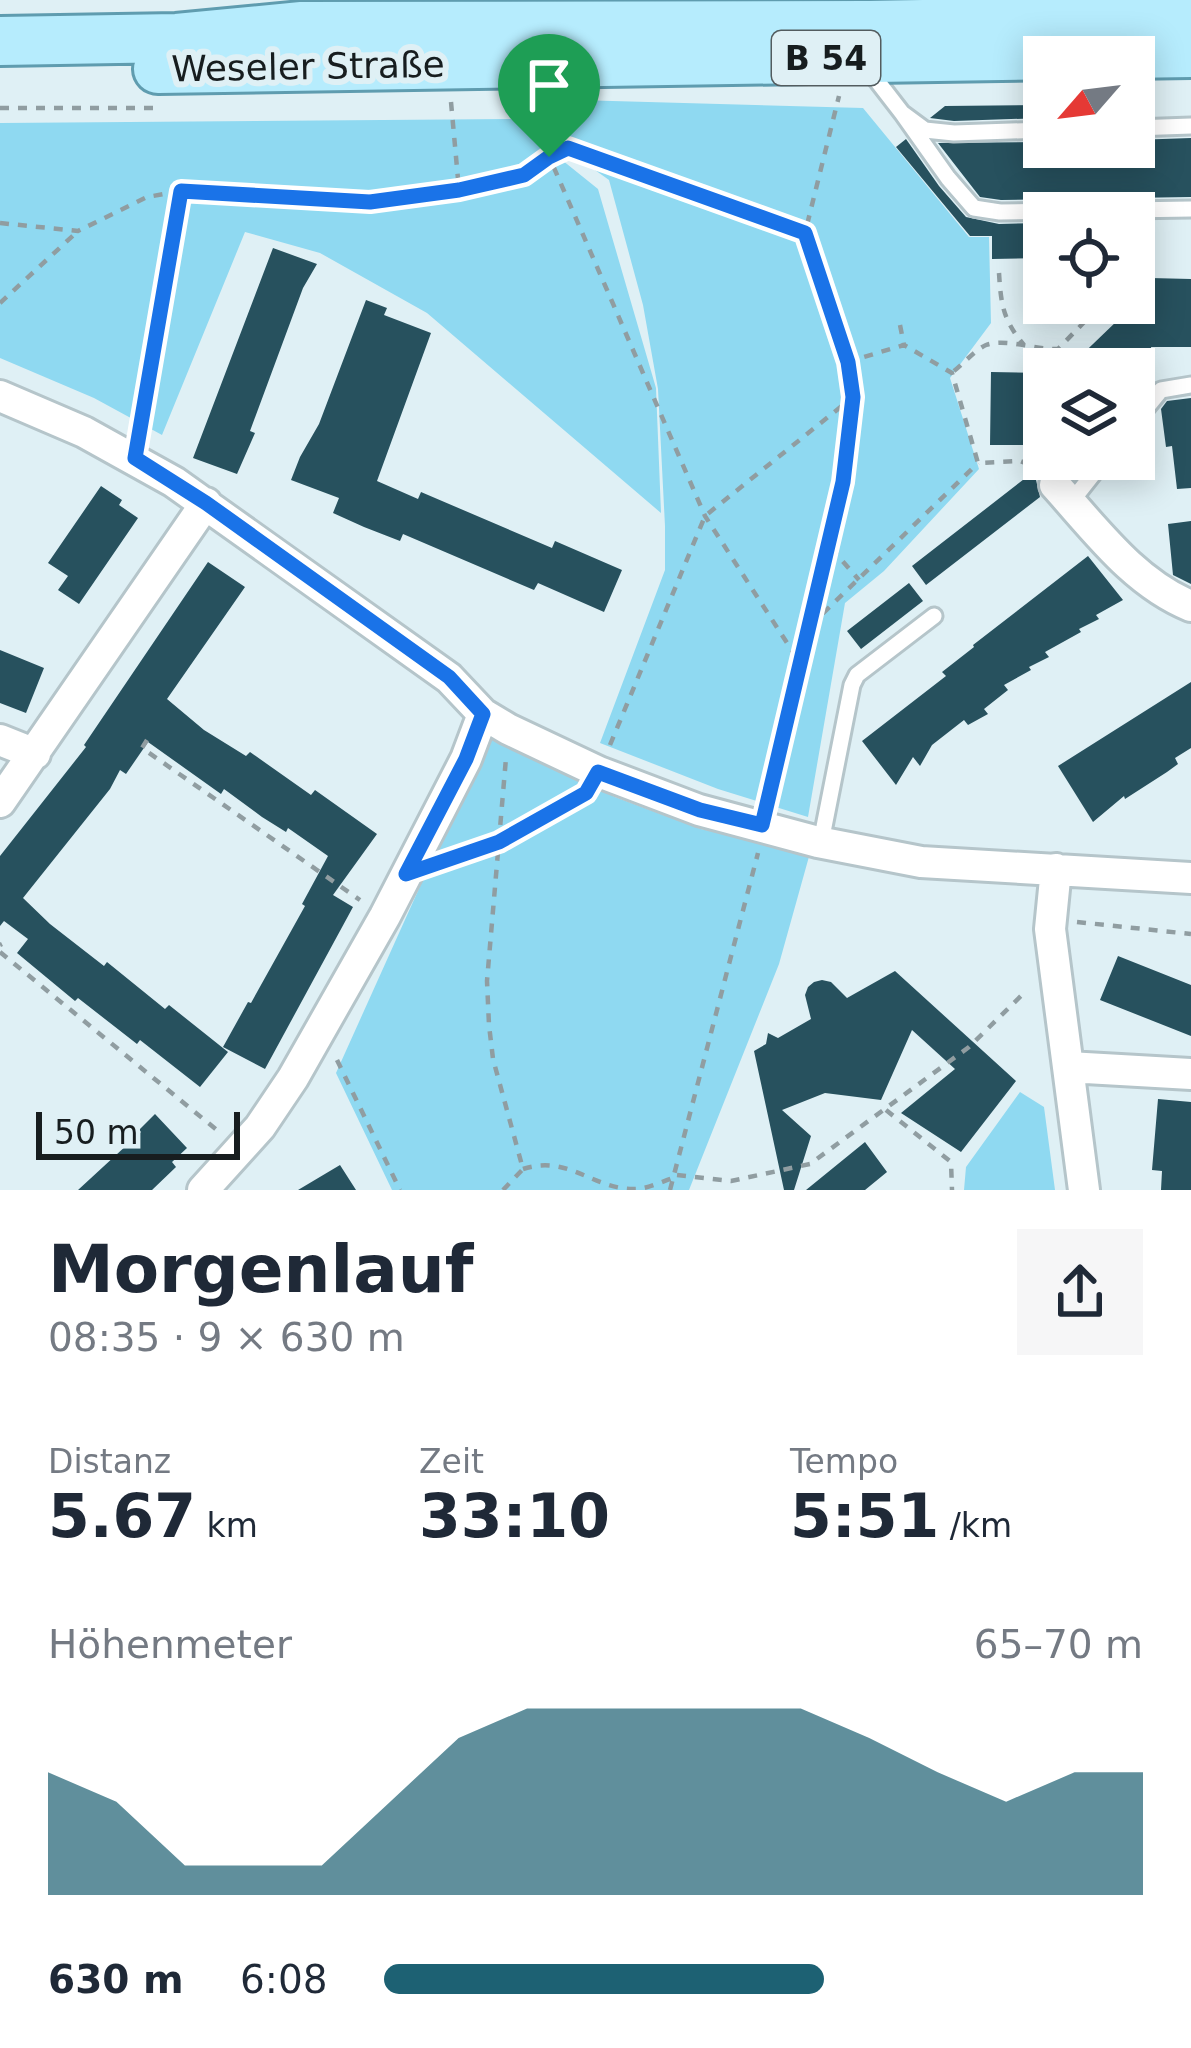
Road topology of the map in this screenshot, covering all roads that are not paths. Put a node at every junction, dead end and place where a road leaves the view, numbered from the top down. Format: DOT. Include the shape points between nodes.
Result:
graph roads {
  1 [pos="1191,20"];
  2 [pos="574,28"];
  3 [pos="0,41"];
  4 [pos="1191,53"];
  5 [pos="0,71"];
  6 [pos="850,74"];
  7 [pos="902,113"];
  8 [pos="1191,126"];
  9 [pos="1155,127"];
  10 [pos="1023,131"];
  11 [pos="1191,209"];
  12 [pos="1191,385"];
  13 [pos="0,396"];
  14 [pos="1155,397"];
  15 [pos="1079,480"];
  16 [pos="1063,493"];
  17 [pos="206,503"];
  18 [pos="1191,605"];
  19 [pos="934,616"];
  20 [pos="496,722"];
  21 [pos="0,740"];
  22 [pos="35,754"];
  23 [pos="0,802"];
  24 [pos="821,842"];
  25 [pos="1056,869"];
  26 [pos="1191,878"];
  27 [pos="1068,1067"];
  28 [pos="1191,1074"];
  29 [pos="203,1190"];
  30 [pos="1084,1190"];
  1 -- 2 [label="main road, Weseler Straße / B 54"];
  2 -- 3 [label="main road, Weseler Straße / B 54" via="302,26"];
  2 -- 5 [label="main road, Weseler Straße / B 54"];
  2 -- 6 [label="main road, Weseler Straße / B 54"];
  4 -- 6 [label="main road, Weseler Straße / B 54"];
  6 -- 7 [label="lane"];
  7 -- 10 [label="lane" via="926,130"];
  7 -- 11 [label="lane" via="974,208"];
  8 -- 9 [label="lane"];
  12 -- 14 [label="lane"];
  13 -- 17 [label="street" via="135,458"];
  15 -- 16 [label="lane"];
  16 -- 18 [label="street" via="1128,565"];
  17 -- 20 [label="street" via="449,677"];
  17 -- 22 [label="street"];
  19 -- 24 [label="lane" via="852,685"];
  20 -- 24 [label="street" via="700,810"];
  20 -- 29 [label="street" via="466,759 293,1078"];
  21 -- 22 [label="street"];
  22 -- 23 [label="street"];
  24 -- 25 [label="street" via="921,862"];
  25 -- 26 [label="street"];
  25 -- 27 [label="street" via="1050,919"];
  27 -- 28 [label="street"];
  27 -- 30 [label="street"];
}
